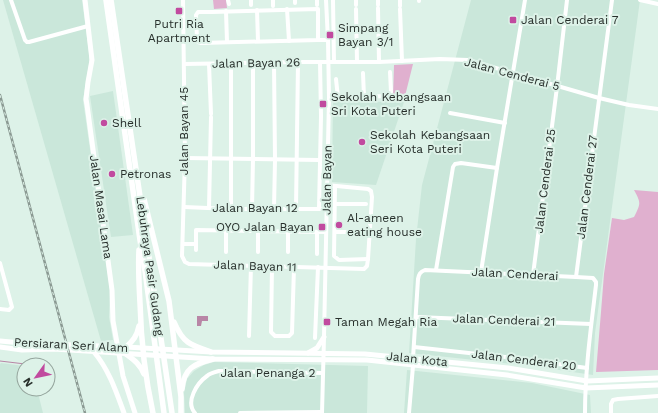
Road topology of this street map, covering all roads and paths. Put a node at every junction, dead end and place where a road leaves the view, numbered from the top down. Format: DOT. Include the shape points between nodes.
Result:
graph roads {
  1 [pos="11,0"];
  2 [pos="85,0"];
  3 [pos="106,0"];
  4 [pos="111,0"];
  5 [pos="183,0"];
  6 [pos="251,0"];
  7 [pos="273,0"];
  8 [pos="326,0"];
  9 [pos="333,0"];
  10 [pos="356,0"];
  11 [pos="378,0"];
  12 [pos="400,0"];
  13 [pos="525,0"];
  14 [pos="567,0"];
  15 [pos="612,0"];
  16 [pos="640,0"];
  17 [pos="658,4"];
  18 [pos="251,5"];
  19 [pos="273,6"];
  20 [pos="287,9"];
  21 [pos="257,10"];
  22 [pos="226,11"];
  23 [pos="197,24"];
  24 [pos="183,25"];
  25 [pos="88,26"];
  26 [pos="318,40"];
  27 [pos="328,40"];
  28 [pos="289,41"];
  29 [pos="227,42"];
  30 [pos="258,42"];
  31 [pos="402,61"];
  32 [pos="274,62"];
  33 [pos="298,62"];
  34 [pos="320,62"];
  35 [pos="328,62"];
  36 [pos="334,62"];
  37 [pos="357,62"];
  38 [pos="379,62"];
  39 [pos="231,63"];
  40 [pos="253,63"];
  41 [pos="184,64"];
  42 [pos="209,64"];
  43 [pos="390,72"];
  44 [pos="363,73"];
  45 [pos="513,74"];
  46 [pos="336,79"];
  47 [pos="557,87"];
  48 [pos="364,97"];
  49 [pos="329,98"];
  50 [pos="338,98"];
  51 [pos="599,98"];
  52 [pos="658,109"];
  53 [pos="450,113"];
  54 [pos="505,123"];
  55 [pos="185,158"];
  56 [pos="210,158"];
  57 [pos="231,159"];
  58 [pos="253,159"];
  59 [pos="275,160"];
  60 [pos="297,160"];
  61 [pos="319,160"];
  62 [pos="497,168"];
  63 [pos="138,182"];
  64 [pos="326,185"];
  65 [pos="335,186"];
  66 [pos="335,204"];
  67 [pos="366,204"];
  68 [pos="184,207"];
  69 [pos="209,208"];
  70 [pos="296,208"];
  71 [pos="231,209"];
  72 [pos="252,209"];
  73 [pos="274,209"];
  74 [pos="318,209"];
  75 [pos="326,209"];
  76 [pos="226,230"];
  77 [pos="258,231"];
  78 [pos="288,231"];
  79 [pos="317,232"];
  80 [pos="326,232"];
  81 [pos="335,232"];
  82 [pos="370,232"];
  83 [pos="140,240"];
  84 [pos="183,244"];
  85 [pos="196,244"];
  86 [pos="196,250"];
  87 [pos="226,252"];
  88 [pos="258,252"];
  89 [pos="288,252"];
  90 [pos="317,254"];
  91 [pos="368,259"];
  92 [pos="185,262"];
  93 [pos="0,263"];
  94 [pos="250,265"];
  95 [pos="272,266"];
  96 [pos="294,267"];
  97 [pos="318,268"];
  98 [pos="325,268"];
  99 [pos="436,270"];
  100 [pos="481,272"];
  101 [pos="533,275"];
  102 [pos="576,277"];
  103 [pos="0,309"];
  104 [pos="140,317"];
  105 [pos="416,317"];
  106 [pos="172,318"];
  107 [pos="591,324"];
  108 [pos="250,336"];
  109 [pos="324,337"];
  110 [pos="315,338"];
  111 [pos="0,341"];
  112 [pos="0,347"];
  113 [pos="54,347"];
  114 [pos="126,347"];
  115 [pos="414,347"];
  116 [pos="143,348"];
  117 [pos="175,350"];
  118 [pos="94,352"];
  119 [pos="211,352"];
  120 [pos="307,353"];
  121 [pos="324,353"];
  122 [pos="126,354"];
  123 [pos="144,355"];
  124 [pos="176,357"];
  125 [pos="413,358"];
  126 [pos="213,359"];
  127 [pos="323,361"];
  128 [pos="413,366"];
  129 [pos="587,368"];
  130 [pos="323,373"];
  131 [pos="658,378"];
  132 [pos="587,381"];
  133 [pos="147,382"];
  134 [pos="658,385"];
  135 [pos="586,388"];
  136 [pos="181,396"];
  137 [pos="658,396"];
  138 [pos="194,412"];
  139 [pos="124,413"];
  140 [pos="135,413"];
  141 [pos="153,413"];
  142 [pos="164,413"];
  143 [pos="172,413"];
  144 [pos="181,413"];
  145 [pos="240,413"];
  146 [pos="322,413"];
  147 [pos="409,413"];
  148 [pos="585,413"];
  149 [pos="611,413"];
  1 -- 25 [label="street" via="24,40 27,42"];
  2 -- 25 [label="main road, Jalan Masai Lama"];
  3 -- 83 [label="highway, Lebuhraya Pasir Gudang"];
  4 -- 63 [label="highway, Lebuhraya Pasir Gudang"];
  5 -- 24 [label="street, Jalan Bayan 45"];
  6 -- 18 [label="street"];
  7 -- 19 [label="street"];
  8 -- 27 [label="street, Jalan Bayan"];
  9 -- 36 [label="street"];
  10 -- 37 [label="street"];
  11 -- 38 [label="street"];
  12 -- 31 [label="street"];
  13 -- 45 [label="street"];
  14 -- 47 [label="street, Jalan Cenderai 25"];
  15 -- 51 [label="street, Jalan Cenderai 27"];
  16 -- 17 [label="street"];
  20 -- 21 [label="street"];
  20 -- 26 [label="street" via="318,9"];
  20 -- 28 [label="street"];
  21 -- 22 [label="street"];
  21 -- 30 [label="street"];
  22 -- 23 [label="street" via="198,12"];
  22 -- 29 [label="street"];
  23 -- 24 [label="street"];
  23 -- 29 [label="street" via="198,42"];
  24 -- 41 [label="street, Jalan Bayan 45"];
  25 -- 140 [label="main road, Jalan Masai Lama" via="92,60 86,99 112,290 113,321 123,376"];
  26 -- 27 [label="street"];
  26 -- 28 [label="street"];
  27 -- 35 [label="street, Jalan Bayan"];
  28 -- 30 [label="street"];
  29 -- 30 [label="street"];
  31 -- 38 [label="street, Jalan Cenderai 5"];
  31 -- 45 [label="street, Jalan Cenderai 5" via="468,60"];
  32 -- 33 [label="street, Jalan Bayan 26"];
  32 -- 40 [label="street, Jalan Bayan 26"];
  32 -- 59 [label="street"];
  33 -- 34 [label="street, Jalan Bayan 26"];
  33 -- 60 [label="street"];
  34 -- 35 [label="street, Jalan Bayan 26"];
  34 -- 61 [label="street"];
  35 -- 36 [label="street, Jalan Cenderai 5"];
  35 -- 49 [label="street, Jalan Bayan"];
  36 -- 37 [label="street, Jalan Cenderai 5"];
  37 -- 38 [label="street, Jalan Cenderai 5"];
  39 -- 40 [label="street, Jalan Bayan 26"];
  39 -- 42 [label="street, Jalan Bayan 26"];
  39 -- 57 [label="street"];
  40 -- 58 [label="street"];
  41 -- 42 [label="street, Jalan Bayan 26"];
  41 -- 55 [label="street, Jalan Bayan 45"];
  42 -- 56 [label="street"];
  43 -- 48 [label="street" via="389,95"];
  44 -- 48 [label="street"];
  45 -- 47 [label="street, Jalan Cenderai 5"];
  45 -- 54 [label="street"];
  46 -- 50 [label="street"];
  47 -- 51 [label="street, Jalan Cenderai 5"];
  47 -- 101 [label="street, Jalan Cenderai 25"];
  48 -- 50 [label="street"];
  49 -- 50 [label="street"];
  49 -- 64 [label="street, Jalan Bayan"];
  51 -- 52 [label="street, Jalan Cenderai 5"];
  51 -- 102 [label="street, Jalan Cenderai 27"];
  53 -- 54 [label="street"];
  54 -- 62 [label="street"];
  55 -- 56 [label="street"];
  55 -- 68 [label="street, Jalan Bayan 45"];
  56 -- 57 [label="street"];
  56 -- 69 [label="street"];
  57 -- 58 [label="street"];
  57 -- 71 [label="street"];
  58 -- 59 [label="street"];
  58 -- 72 [label="street"];
  59 -- 60 [label="street"];
  59 -- 73 [label="street"];
  60 -- 61 [label="street"];
  60 -- 70 [label="street"];
  61 -- 74 [label="street"];
  62 -- 99 [label="street" via="455,164"];
  62 -- 100 [label="street"];
  63 -- 106 [label="highway"];
  63 -- 143 [label="highway, Lebuhraya Pasir Gudang"];
  64 -- 65 [label="street"];
  64 -- 75 [label="street, Jalan Bayan"];
  65 -- 66 [label="street"];
  65 -- 82 [label="street" via="371,191"];
  66 -- 67 [label="street"];
  66 -- 81 [label="street"];
  68 -- 69 [label="street, Jalan Bayan 12"];
  68 -- 84 [label="street, Jalan Bayan 45"];
  69 -- 71 [label="street, Jalan Bayan 12"];
  70 -- 73 [label="street, Jalan Bayan 12"];
  70 -- 74 [label="street, Jalan Bayan 12"];
  71 -- 72 [label="street, Jalan Bayan 12"];
  72 -- 73 [label="street, Jalan Bayan 12"];
  74 -- 75 [label="street, Jalan Bayan 12"];
  75 -- 80 [label="street, Jalan Bayan"];
  76 -- 77 [label="street"];
  76 -- 85 [label="street" via="196,230"];
  76 -- 87 [label="street"];
  77 -- 78 [label="street"];
  77 -- 88 [label="street"];
  78 -- 79 [label="street"];
  78 -- 89 [label="street"];
  79 -- 80 [label="street"];
  79 -- 90 [label="street"];
  80 -- 98 [label="street, Jalan Bayan"];
  81 -- 82 [label="street"];
  81 -- 91 [label="street" via="335,257 339,260"];
  82 -- 91 [label="street"];
  83 -- 104 [label="highway"];
  83 -- 142 [label="highway, Lebuhraya Pasir Gudang"];
  84 -- 85 [label="street"];
  84 -- 92 [label="street, Jalan Bayan 45" via="182,256"];
  85 -- 86 [label="street"];
  91 -- 98 [label="street, Jalan Bayan 11" via="364,269"];
  92 -- 94 [label="street, Jalan Bayan 11"];
  93 -- 103 [label="street" via="12,307 9,310"];
  94 -- 95 [label="street, Jalan Bayan 11"];
  94 -- 108 [label="street"];
  95 -- 96 [label="street, Jalan Bayan 11"];
  95 -- 96 [label="street" via="271,332 275,336 289,336 292,333"];
  96 -- 97 [label="street, Jalan Bayan 11"];
  97 -- 98 [label="street, Jalan Bayan 11"];
  97 -- 110 [label="street"];
  98 -- 109 [label="street, Jalan Bayan"];
  99 -- 100 [label="street, Jalan Cenderai"];
  99 -- 105 [label="street, Jalan Cenderai" via="425,270 419,274"];
  100 -- 101 [label="street, Jalan Cenderai"];
  101 -- 102 [label="street, Jalan Cenderai"];
  102 -- 107 [label="street, Jalan Cenderai" via="590,278 596,282"];
  104 -- 114 [label="highway" via="136,337"];
  104 -- 116 [label="highway"];
  105 -- 107 [label="street, Jalan Cenderai 21"];
  105 -- 115 [label="street, Jalan Cenderai"];
  106 -- 117 [label="highway"];
  106 -- 119 [label="highway" via="185,340"];
  107 -- 129 [label="street, Jalan Cenderai"];
  109 -- 120 [label="main road" via="317,348"];
  109 -- 121 [label="street, Jalan Bayan"];
  111 -- 113 [label="main road, Persiaran Seri Alam"];
  112 -- 113 [label="main road, Persiaran Seri Alam" via="22,350"];
  113 -- 114 [label="main road, Persiaran Seri Alam"];
  113 -- 118 [label="main road, Persiaran Seri Alam"];
  114 -- 116 [label="main road, Persiaran Seri Alam"];
  115 -- 125 [label="street, Jalan Cenderai"];
  115 -- 129 [label="street, Jalan Cenderai 20"];
  116 -- 117 [label="main road, Persiaran Seri Alam"];
  116 -- 123 [label="highway"];
  117 -- 119 [label="main road, Jalan Kota"];
  117 -- 124 [label="highway"];
  118 -- 122 [label="main road, Persiaran Seri Alam"];
  118 -- 139 [label="main road" via="107,370"];
  119 -- 120 [label="main road, Jalan Kota"];
  120 -- 121 [label="main road, Jalan Kota"];
  121 -- 125 [label="main road, Jalan Kota"];
  121 -- 127 [label="street, Jalan Bayan"];
  122 -- 123 [label="main road, Persiaran Seri Alam"];
  122 -- 133 [label="highway" via="138,363"];
  123 -- 124 [label="main road, Persiaran Seri Alam"];
  123 -- 133 [label="highway"];
  124 -- 126 [label="main road, Jalan Kota"];
  124 -- 136 [label="highway"];
  125 -- 132 [label="main road, Jalan Kota" via="508,368"];
  126 -- 127 [label="main road, Jalan Kota"];
  126 -- 136 [label="highway" via="200,362 188,371"];
  127 -- 128 [label="main road, Jalan Kota" via="367,360"];
  127 -- 130 [label="street, Jalan Bayan"];
  128 -- 135 [label="main road, Jalan Kota" via="507,375"];
  128 -- 147 [label="street"];
  129 -- 132 [label="street, Jalan Cenderai"];
  130 -- 138 [label="street, Jalan Penanga 2" via="219,371 208,375 194,391"];
  130 -- 146 [label="street, Jalan Bayan"];
  131 -- 132 [label="main road, Jalan Kota"];
  132 -- 135 [label="street, Jalan Cenderai"];
  133 -- 141 [label="highway"];
  134 -- 135 [label="main road, Jalan Kota"];
  135 -- 148 [label="street, Jalan Cenderai"];
  136 -- 144 [label="highway"];
  137 -- 149 [label="street" via="613,400"];
  145 -- 146 [label="street"];
}
